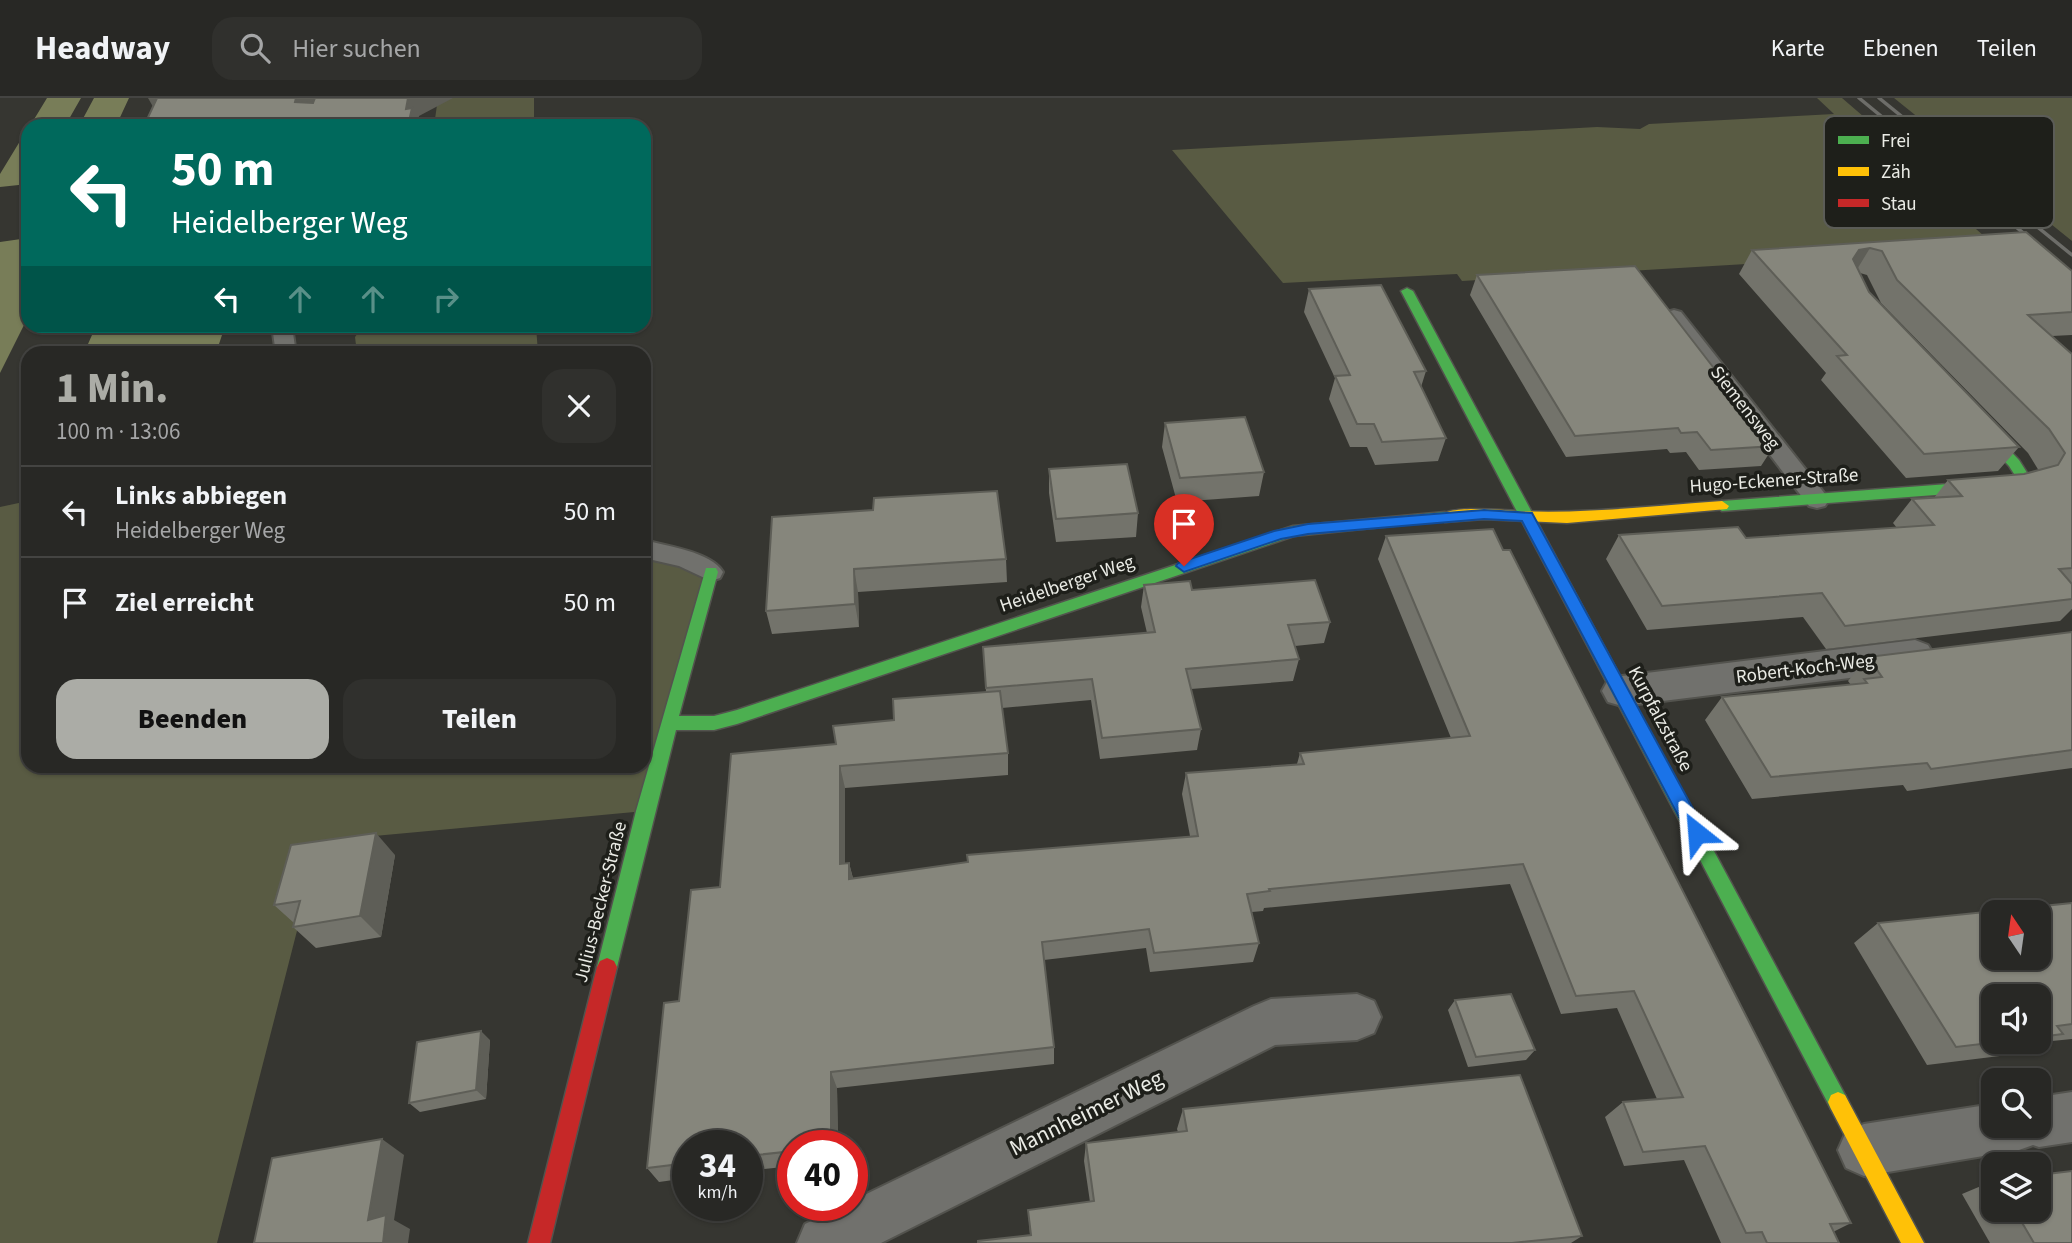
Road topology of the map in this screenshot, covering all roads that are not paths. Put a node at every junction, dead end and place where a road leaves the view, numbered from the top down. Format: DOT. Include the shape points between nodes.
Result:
graph roads {
  1 [pos="1407,291"];
  2 [pos="1674,316"];
  3 [pos="1958,405"];
  4 [pos="1816,500"];
  5 [pos="1527,517"];
  6 [pos="651,552"];
  7 [pos="711,572"];
  8 [pos="1949,651"];
  9 [pos="1622,691"];
  10 [pos="669,723"];
  11 [pos="1357,1017"];
  12 [pos="2072,1117"];
  13 [pos="2051,1120"];
  14 [pos="1981,1131"];
  15 [pos="1864,1150"];
  16 [pos="539,1243"];
  17 [pos="824,1243"];
  18 [pos="1913,1243"];
  1 -- 5 [label="street, Kurpfalzstraße"];
  2 -- 4 [label="lane, Siemensweg"];
  3 -- 4 [label="street, Hugo-Eckener-Straße" via="2014,463 2024,480"];
  4 -- 5 [label="street, Hugo-Eckener-Straße"];
  5 -- 9 [label="street, Kurpfalzstraße"];
  5 -- 10 [label="street, Heidelberger Weg" via="1484,514 1293,531 737,717 714,723"];
  6 -- 7 [label="lane" via="686,559"];
  7 -- 10 [label="street, Julius-Becker-Straße"];
  8 -- 9 [label="street, Robert-Koch-Weg"];
  9 -- 15 [label="street, Kurpfalzstraße"];
  10 -- 16 [label="street, Julius-Becker-Straße"];
  11 -- 17 [label="street, Mannheimer Weg" via="1271,1022"];
  12 -- 13 [label="street"];
  14 -- 15 [label="street"];
  15 -- 18 [label="street, Kurpfalzstraße"];
}
